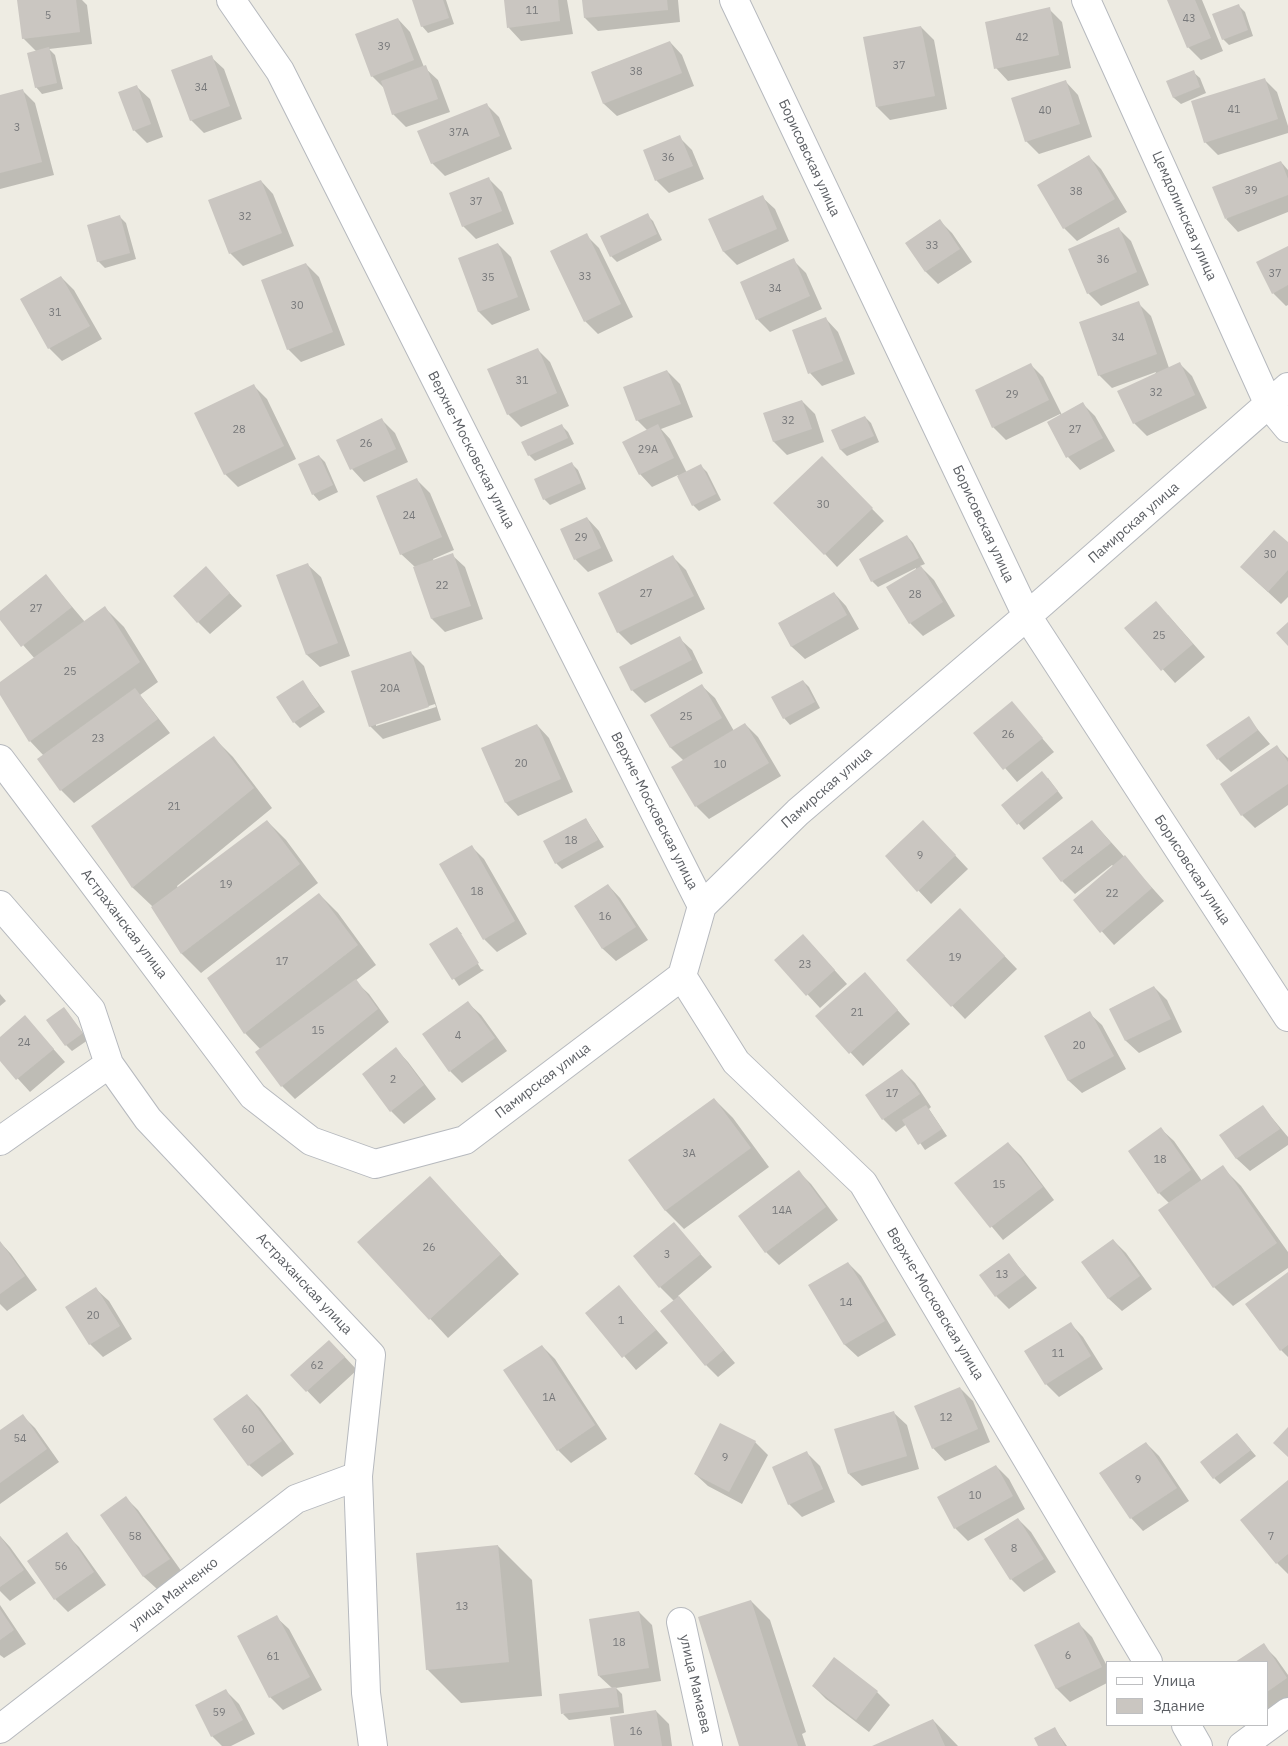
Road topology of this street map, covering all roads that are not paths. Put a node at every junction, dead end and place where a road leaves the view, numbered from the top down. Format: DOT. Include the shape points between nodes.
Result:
graph roads {
  1 [pos="231,0"];
  2 [pos="734,0"];
  3 [pos="1086,0"];
  4 [pos="1278,396"];
  5 [pos="1288,428"];
  6 [pos="1027,616"];
  7 [pos="0,759"];
  8 [pos="0,905"];
  9 [pos="702,906"];
  10 [pos="682,976"];
  11 [pos="1288,1017"];
  12 [pos="109,1064"];
  13 [pos="0,1141"];
  14 [pos="375,1164"];
  15 [pos="358,1476"];
  16 [pos="681,1622"];
  17 [pos="1147,1661"];
  18 [pos="1288,1712"];
  19 [pos="1187,1726"];
  20 [pos="0,1730"];
  21 [pos="373,1746"];
  22 [pos="708,1746"];
  23 [pos="1198,1746"];
  24 [pos="1242,1746"];
  1 -- 9 [label="street, Верхне-Московская улица" via="280,71"];
  2 -- 6 [label="street, Борисовская улица"];
  3 -- 4 [label="street, Цемдолинская улица"];
  4 -- 5 [label="street, Цемдолинская улица"];
  4 -- 6 [label="street, Памирская улица"];
  6 -- 9 [label="street, Памирская улица" via="798,812"];
  6 -- 11 [label="street, Борисовская улица"];
  7 -- 14 [label="street, Астраханская улица" via="253,1096 311,1141"];
  8 -- 12 [label="street, Астраханская улица" via="91,1010"];
  9 -- 10 [label="street, Памирская улица"];
  10 -- 14 [label="street, Памирская улица" via="465,1140"];
  10 -- 17 [label="street, Верхне-Московская улица" via="736,1062 863,1183"];
  12 -- 13 [label="street"];
  12 -- 15 [label="street, Астраханская улица" via="148,1119 371,1355"];
  15 -- 20 [label="street, улица Манченко" via="296,1499"];
  15 -- 21 [label="street, Астраханская улица" via="366,1693"];
  16 -- 22 [label="street, улица Мамаева"];
  18 -- 24 [label="street"];
  19 -- 23 [label="street"];
}
